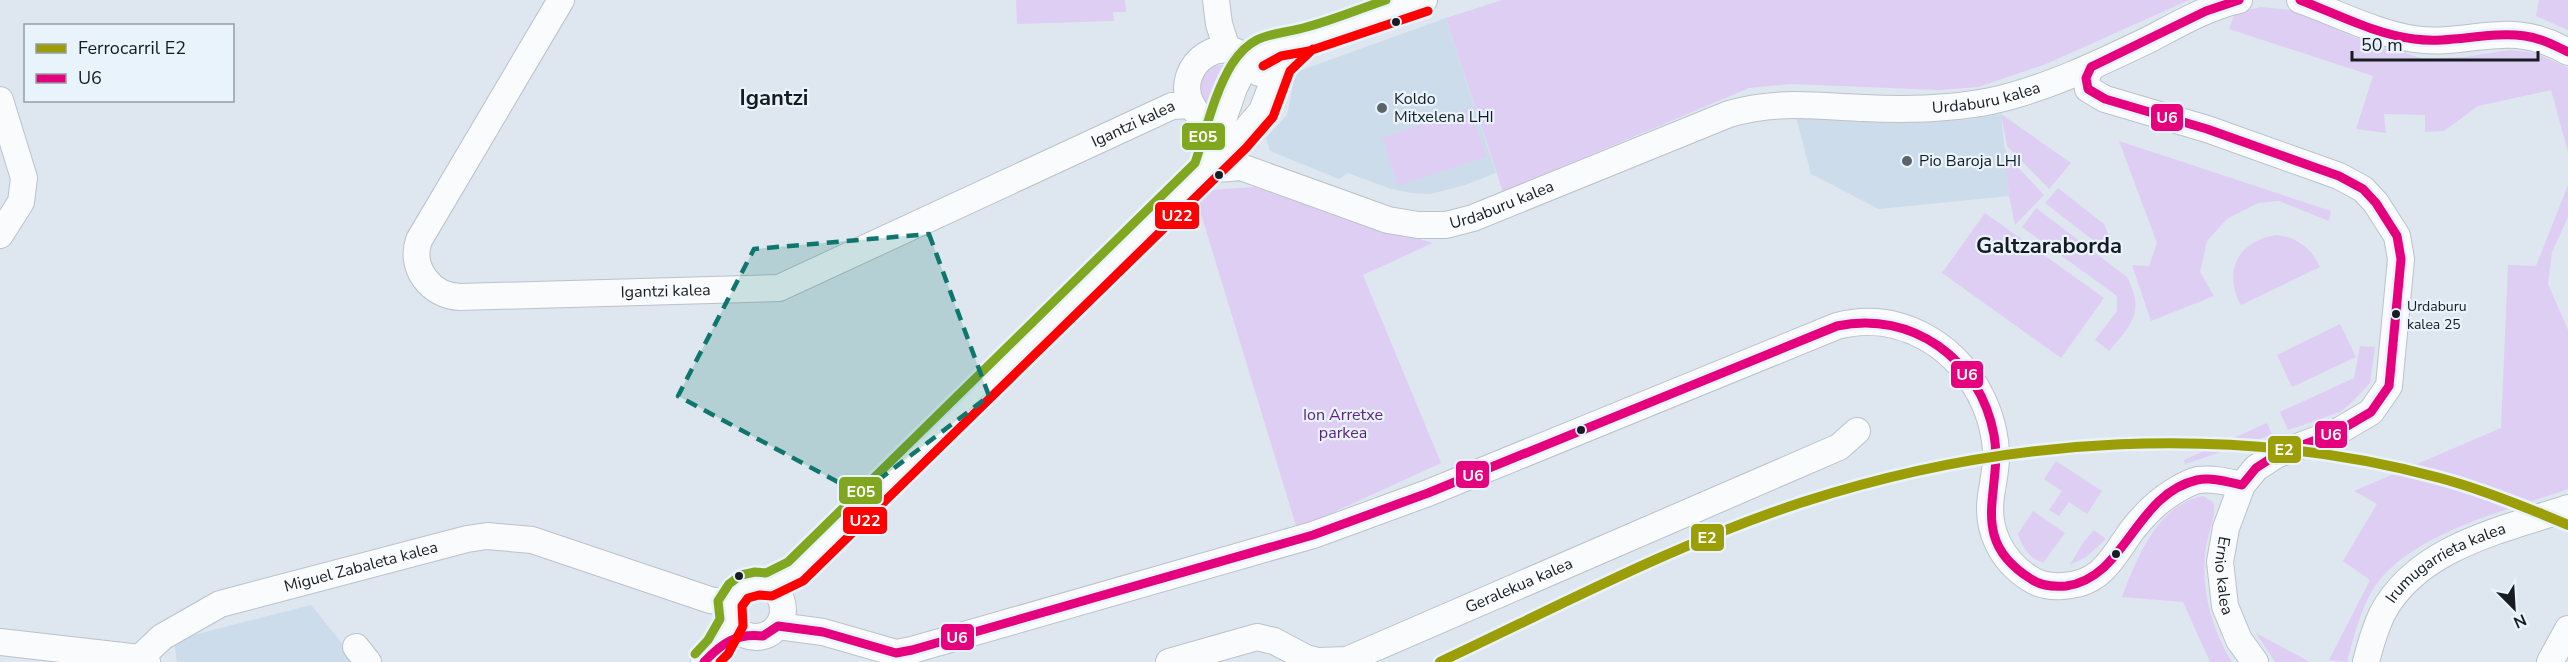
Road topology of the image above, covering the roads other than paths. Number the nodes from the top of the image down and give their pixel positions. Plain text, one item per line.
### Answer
1 (561, 0) edge
2 (1216, 0) edge
3 (1424, 0) edge
4 (2240, 0) edge
5 (2300, 0) edge
6 (1305, 40) junction
7 (1227, 49) junction
8 (2568, 52) edge
9 (1251, 61) junction
10 (2091, 67) junction
11 (1269, 95) junction
12 (0, 100) edge
13 (1191, 105) junction
14 (1230, 148) junction
15 (1204, 170) junction
16 (0, 235) edge
17 (1857, 431) dead end
18 (2242, 485) junction
19 (2568, 508) edge
20 (778, 604) junction
21 (736, 619) junction
22 (2568, 629) edge
23 (0, 642) edge
24 (711, 654) edge
25 (913, 656) edge
26 (144, 660) edge
27 (1169, 662) edge
28 (2255, 662) edge
29 (2366, 662) edge
30 (2550, 662) edge

1 - 13 street, Igantzi kalea
2 - 7 street
3 - 6 street
4 - 10 street, Urdaburu kalea
5 - 8 street
6 - 9 street
6 - 11 street
7 - 9 street
7 - 13 street
9 - 11 street
9 - 14 street
10 - 14 street, Urdaburu kalea
10 - 18 street
11 - 14 street
12 - 16 street
13 - 14 street
14 - 15 street, Urdaburu kalea
14 - 15 street
15 - 20 street
17 - 27 street, Geralekua kalea
18 - 25 street
18 - 28 street, Ernio kalea
19 - 29 street, Irumugarrieta kalea
20 - 21 street
20 - 21 street
20 - 25 street
21 - 24 street
21 - 26 street, Miguel Zabaleta kalea
22 - 30 street
23 - 26 street, Miguel Zabaleta kalea

